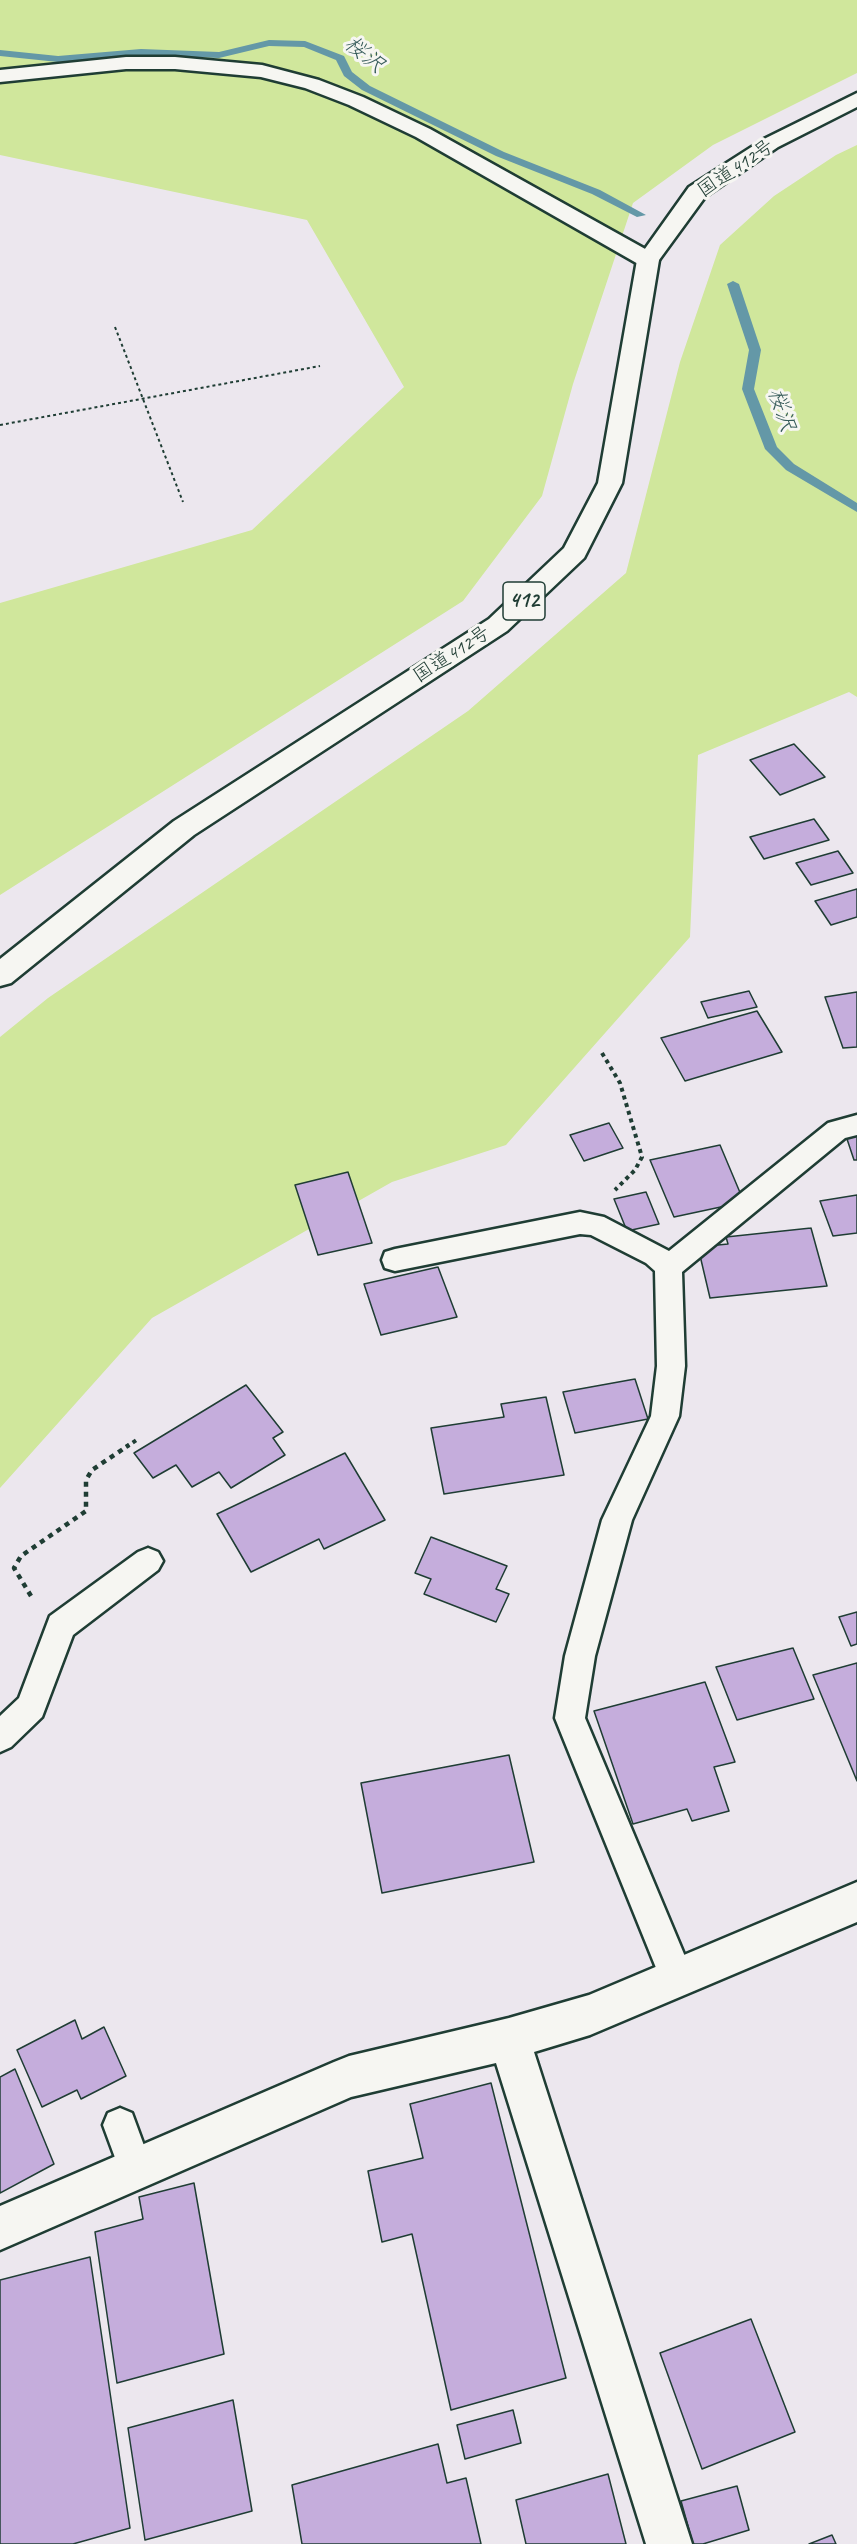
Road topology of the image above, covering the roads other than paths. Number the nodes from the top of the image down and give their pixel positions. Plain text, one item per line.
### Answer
1 (0, 76) edge
2 (857, 99) edge
3 (648, 260) junction
4 (0, 975) edge
5 (857, 1125) edge
6 (395, 1260) dead end
7 (668, 1267) junction
8 (148, 1561) dead end
9 (0, 1737) edge
10 (857, 1902) edge
11 (677, 1978) junction
12 (509, 2039) junction
13 (120, 2125) dead end
14 (136, 2170) junction
15 (0, 2228) edge
16 (669, 2544) edge

1 - 3 main road
2 - 3 main road, 国道412号 / 412
3 - 4 main road, 国道412号 / 412
5 - 7 lane
6 - 7 lane
7 - 11 lane
8 - 9 lane
10 - 11 main road
11 - 12 main road
12 - 14 main road
12 - 16 main road
13 - 14 lane
14 - 15 main road

